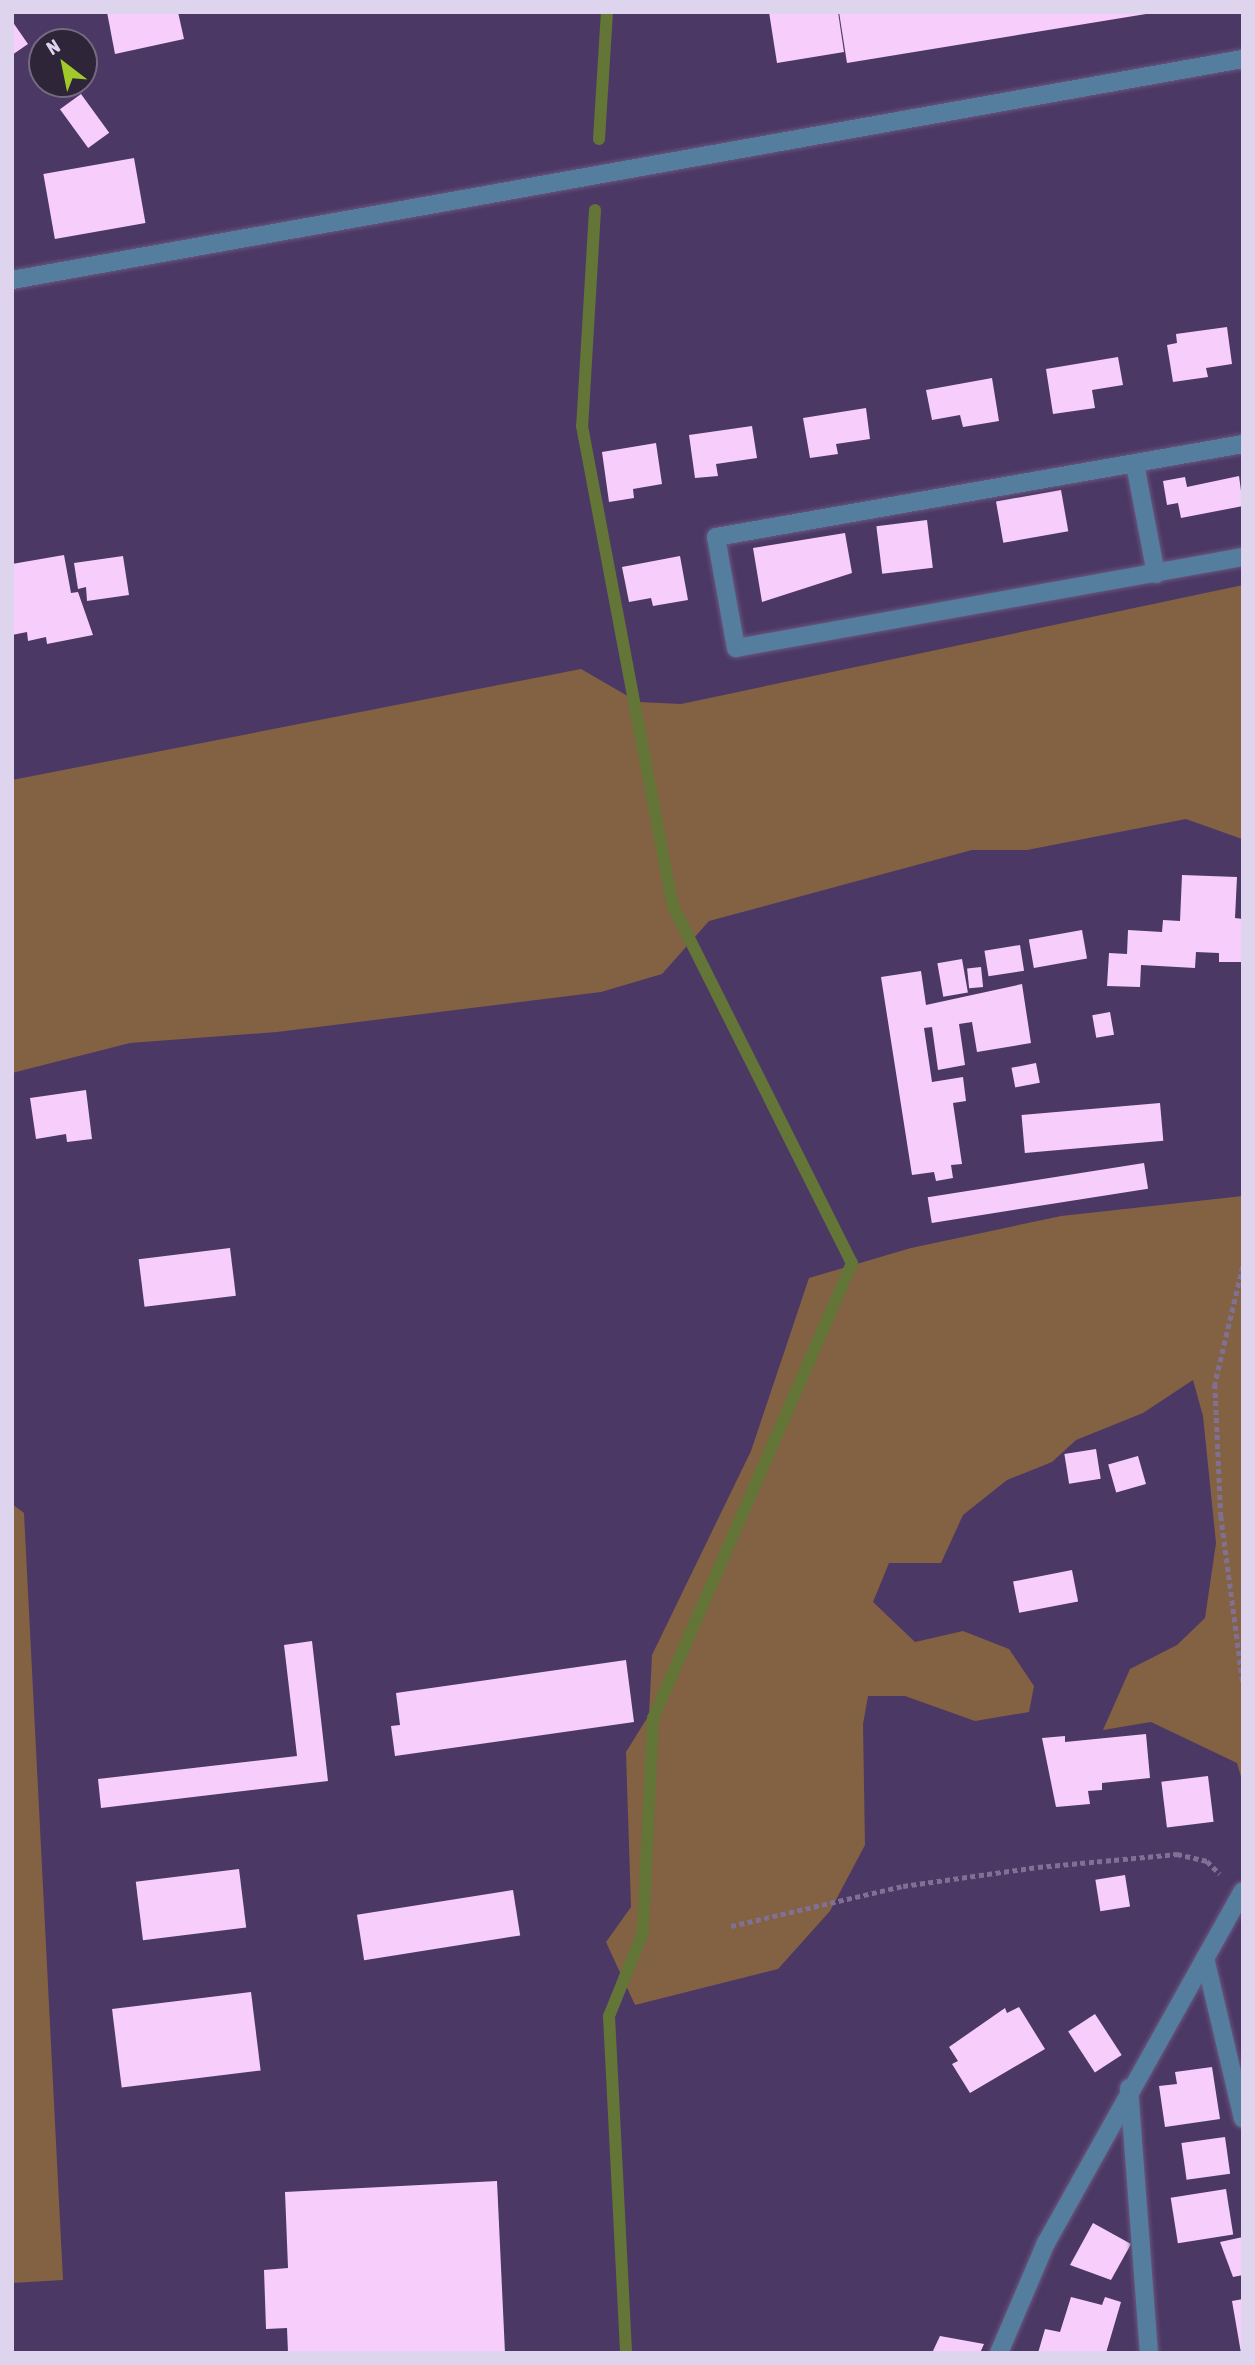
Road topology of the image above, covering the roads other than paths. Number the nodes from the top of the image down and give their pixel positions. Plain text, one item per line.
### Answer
1 (1243, 59) edge
2 (12, 279) edge
3 (1243, 444) edge
4 (1135, 464) junction
5 (1243, 557) edge
6 (1156, 574) junction
7 (1242, 1892) edge
8 (1205, 1958) junction
9 (1129, 2088) junction
10 (1243, 2119) edge
11 (999, 2353) edge
12 (1149, 2353) edge

1 - 2 street
3 - 4 street
4 - 6 street
4 - 6 street
5 - 6 street
7 - 8 street
8 - 9 street
8 - 10 street
9 - 11 street
9 - 12 street

